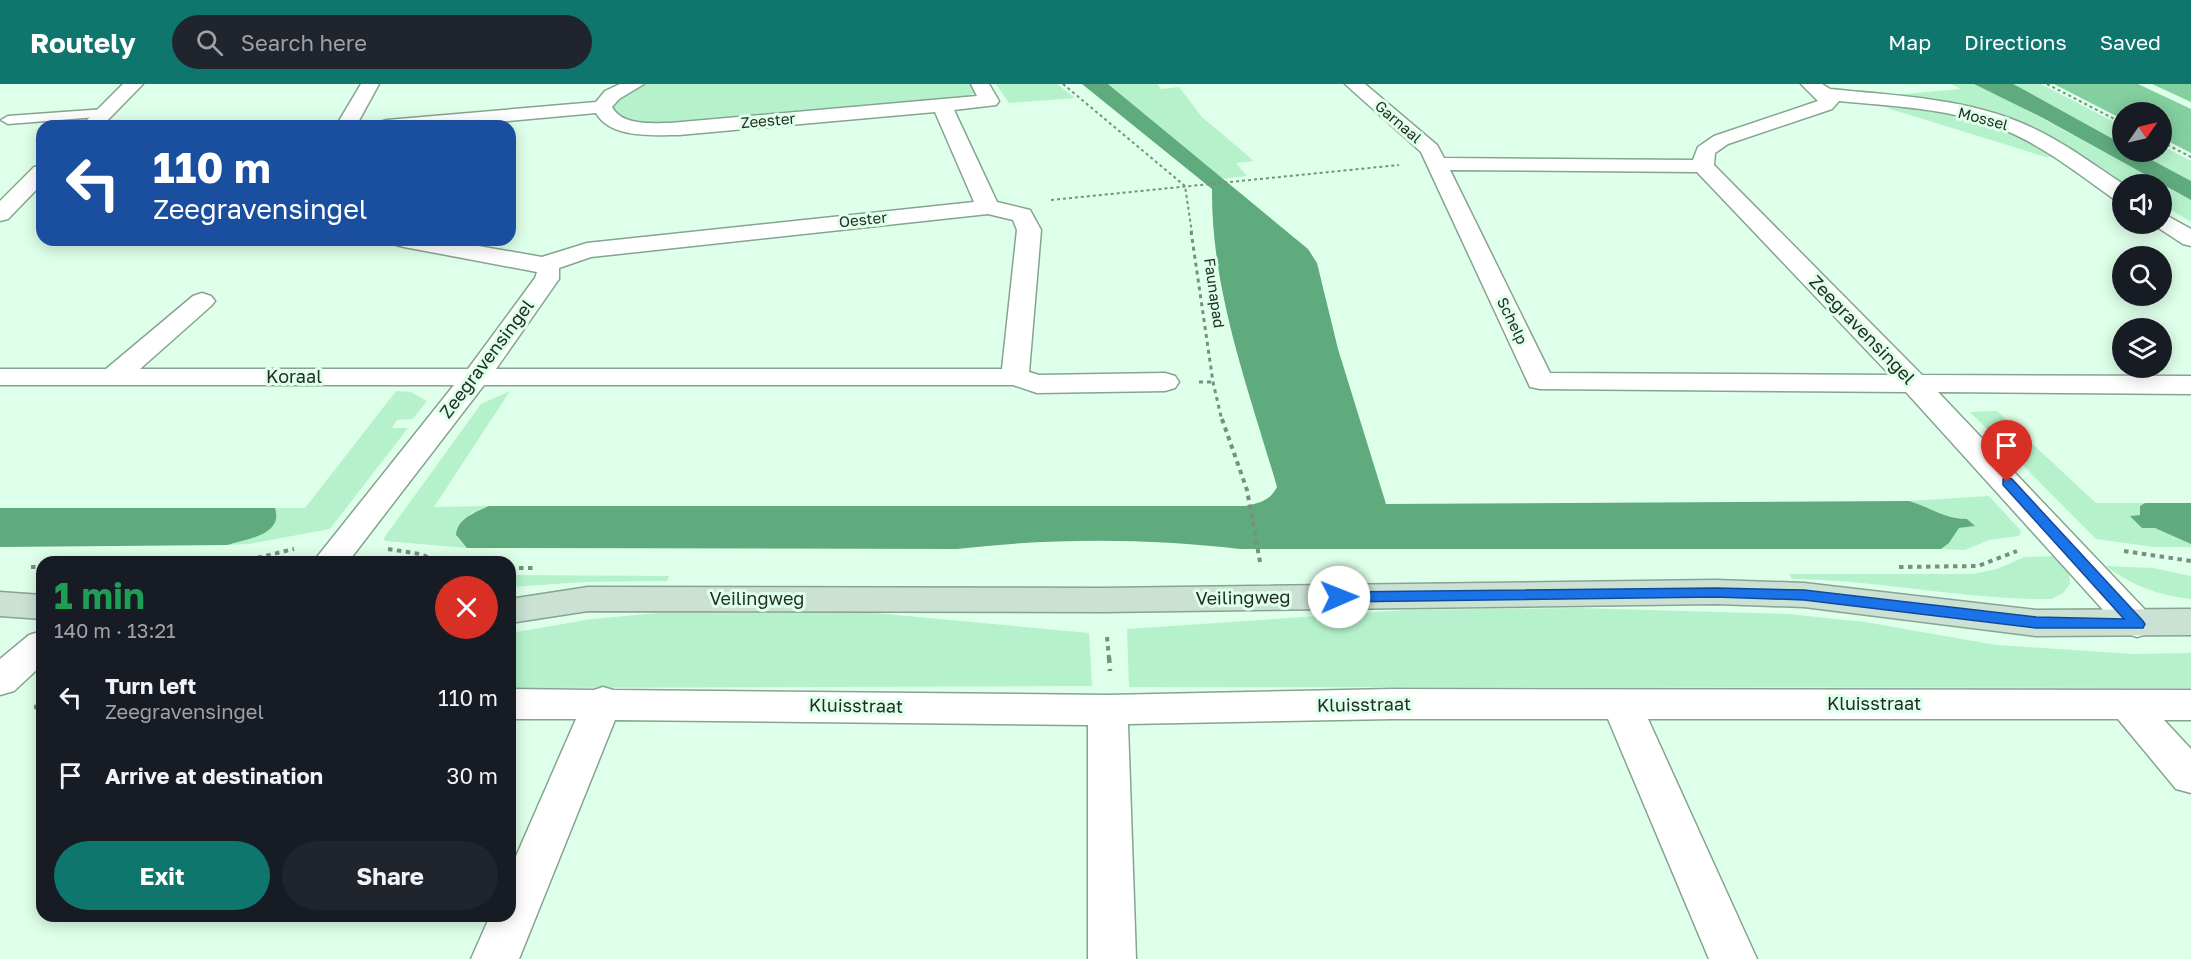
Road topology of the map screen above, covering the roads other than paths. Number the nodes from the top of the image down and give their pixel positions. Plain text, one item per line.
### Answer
1 (134, 84) edge
2 (370, 84) edge
3 (635, 84) edge
4 (980, 84) edge
5 (1354, 84) edge
6 (1817, 89) edge
7 (942, 105) junction
8 (602, 107) junction
9 (98, 119) edge
10 (9, 120) dead end
11 (349, 120) edge
12 (455, 120) edge
13 (1436, 164) junction
14 (1703, 166) junction
15 (36, 178) edge
16 (2112, 187) edge
17 (988, 207) junction
18 (0, 214) edge
19 (2172, 227) edge
20 (2191, 239) edge
21 (438, 246) edge
22 (544, 265) junction
23 (202, 301) dead end
24 (0, 377) edge
25 (113, 377) junction
26 (476, 377) junction
27 (1015, 377) junction
28 (1165, 382) dead end
29 (1914, 384) junction
30 (2191, 385) edge
31 (335, 556) edge
32 (0, 604) edge
33 (36, 607) edge
34 (516, 610) edge
35 (2191, 622) edge
36 (2137, 624) junction
37 (36, 649) edge
38 (0, 681) edge
39 (603, 702) junction
40 (516, 704) edge
41 (1621, 704) junction
42 (2128, 705) junction
43 (2191, 705) edge
44 (1108, 710) junction
45 (2191, 777) edge
46 (516, 909) edge
47 (511, 922) edge
48 (495, 959) edge
49 (1112, 959) edge
50 (1733, 959) edge

1 - 9 street
2 - 11 street
3 - 8 street
4 - 7 street, Zeester
5 - 13 street, Garnaal
6 - 14 street
6 - 16 street, Mossel
7 - 8 street, Zeester
7 - 17 street
8 - 12 street
9 - 10 lane
13 - 14 street
13 - 29 street, Schelp
14 - 29 street, Zeegravensingel
15 - 18 street
17 - 22 street, Oester
17 - 27 street, Oester
19 - 20 street
21 - 22 street
22 - 26 street, Zeegravensingel
23 - 25 street
24 - 25 street, Koraal
25 - 26 street, Koraal
26 - 27 street
26 - 31 street, Zeegravensingel
27 - 28 street
29 - 30 street
29 - 36 street, Zeegravensingel
32 - 33 street
34 - 36 street, Veilingweg
35 - 36 street, Veilingweg
37 - 38 street
39 - 40 street, Kluisstraat
39 - 44 street, Kluisstraat
39 - 46 street
41 - 42 street, Kluisstraat
41 - 44 street, Kluisstraat
41 - 50 street
42 - 43 street, Kluisstraat
42 - 45 street
44 - 49 street
47 - 48 street

